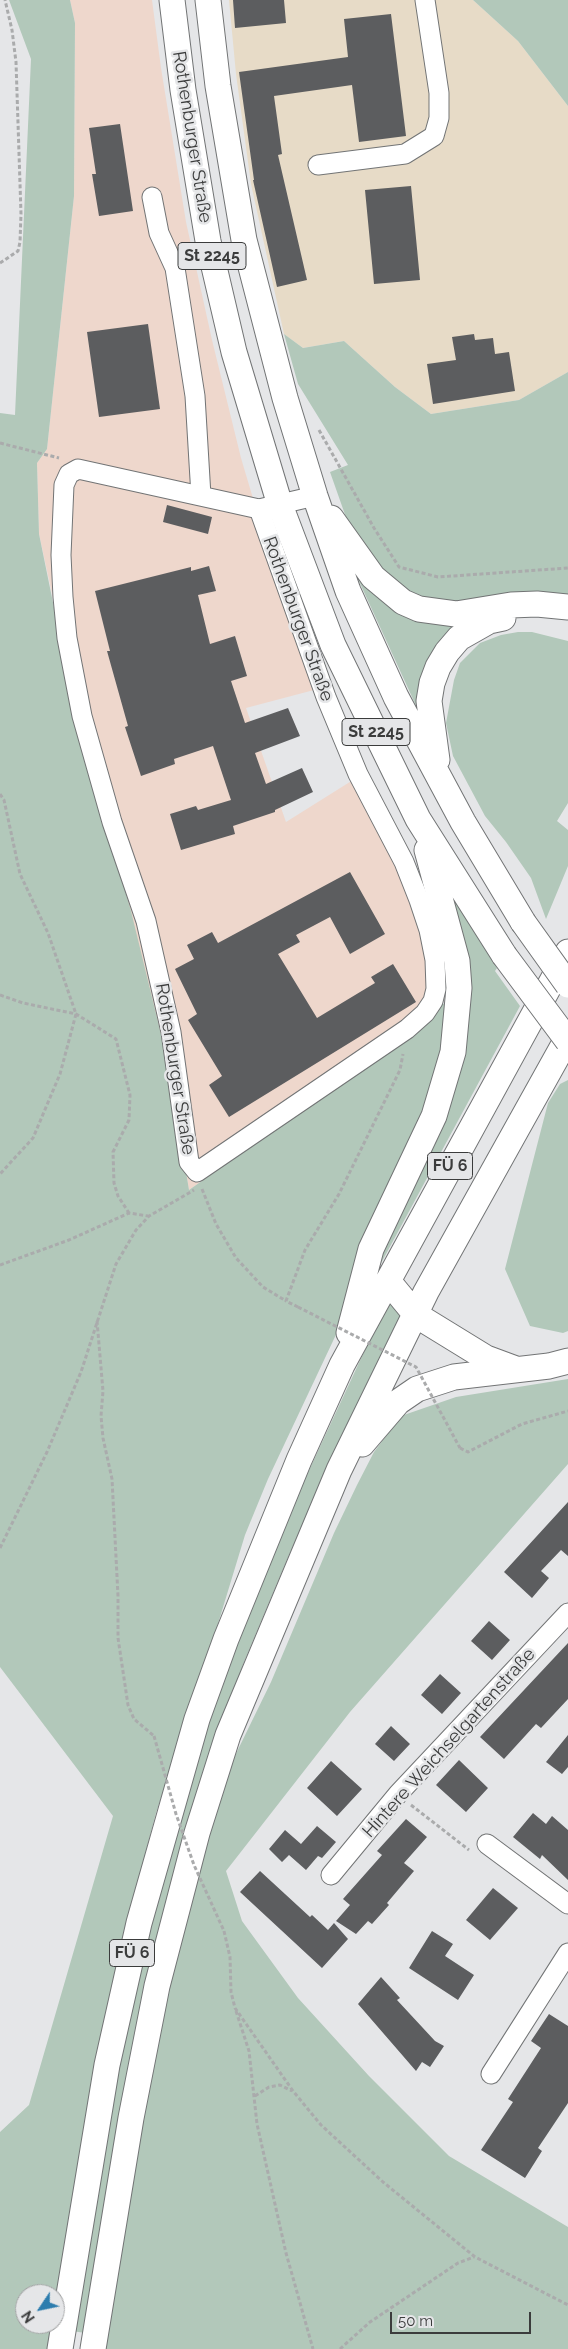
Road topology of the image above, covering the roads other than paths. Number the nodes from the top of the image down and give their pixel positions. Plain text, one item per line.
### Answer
1 (172, 0) edge
2 (208, 0) edge
3 (425, 0) edge
4 (318, 165) dead end
5 (152, 197) dead end
6 (201, 496) junction
7 (315, 496) junction
8 (270, 507) junction
9 (568, 607) edge
10 (568, 618) edge
11 (441, 782) junction
12 (418, 818) junction
13 (568, 952) edge
14 (568, 985) edge
15 (568, 1037) edge
16 (568, 1041) edge
17 (388, 1281) junction
18 (416, 1315) junction
19 (568, 1361) edge
20 (342, 1365) junction
21 (515, 1369) junction
22 (339, 1470) junction
23 (568, 1613) edge
24 (487, 1844) road end
25 (332, 1875) dead end
26 (568, 1904) edge
27 (568, 1953) edge
28 (491, 2074) dead end
29 (60, 2349) edge
30 (94, 2349) edge

1 - 8 main road, Rothenburger Straße / St 2245
2 - 7 main road, Rothenburger Straße / St 2245
3 - 4 street
5 - 6 street
6 - 8 street, Rothenburger Straße
6 - 8 street, Rothenburger Straße
7 - 8 street, Rothenburger Straße
7 - 9 main road
7 - 11 main road, Rothenburger Straße / St 2245
8 - 12 main road, Rothenburger Straße / St 2245
10 - 11 main road
11 - 14 main road, Rothenburger Straße / St 2245, bridge
12 - 16 main road, Rothenburger Straße / St 2245, bridge
12 - 20 main road
13 - 17 main road, FÜ 6
15 - 18 main road, FÜ 6
17 - 18 main road
17 - 20 main road, FÜ 6
18 - 21 main road
18 - 22 main road, FÜ 6
19 - 21 main road
20 - 29 main road, FÜ 6
21 - 22 main road
22 - 30 main road, FÜ 6
23 - 25 street, Hintere Weichselgartenstraße
24 - 26 street
27 - 28 street

